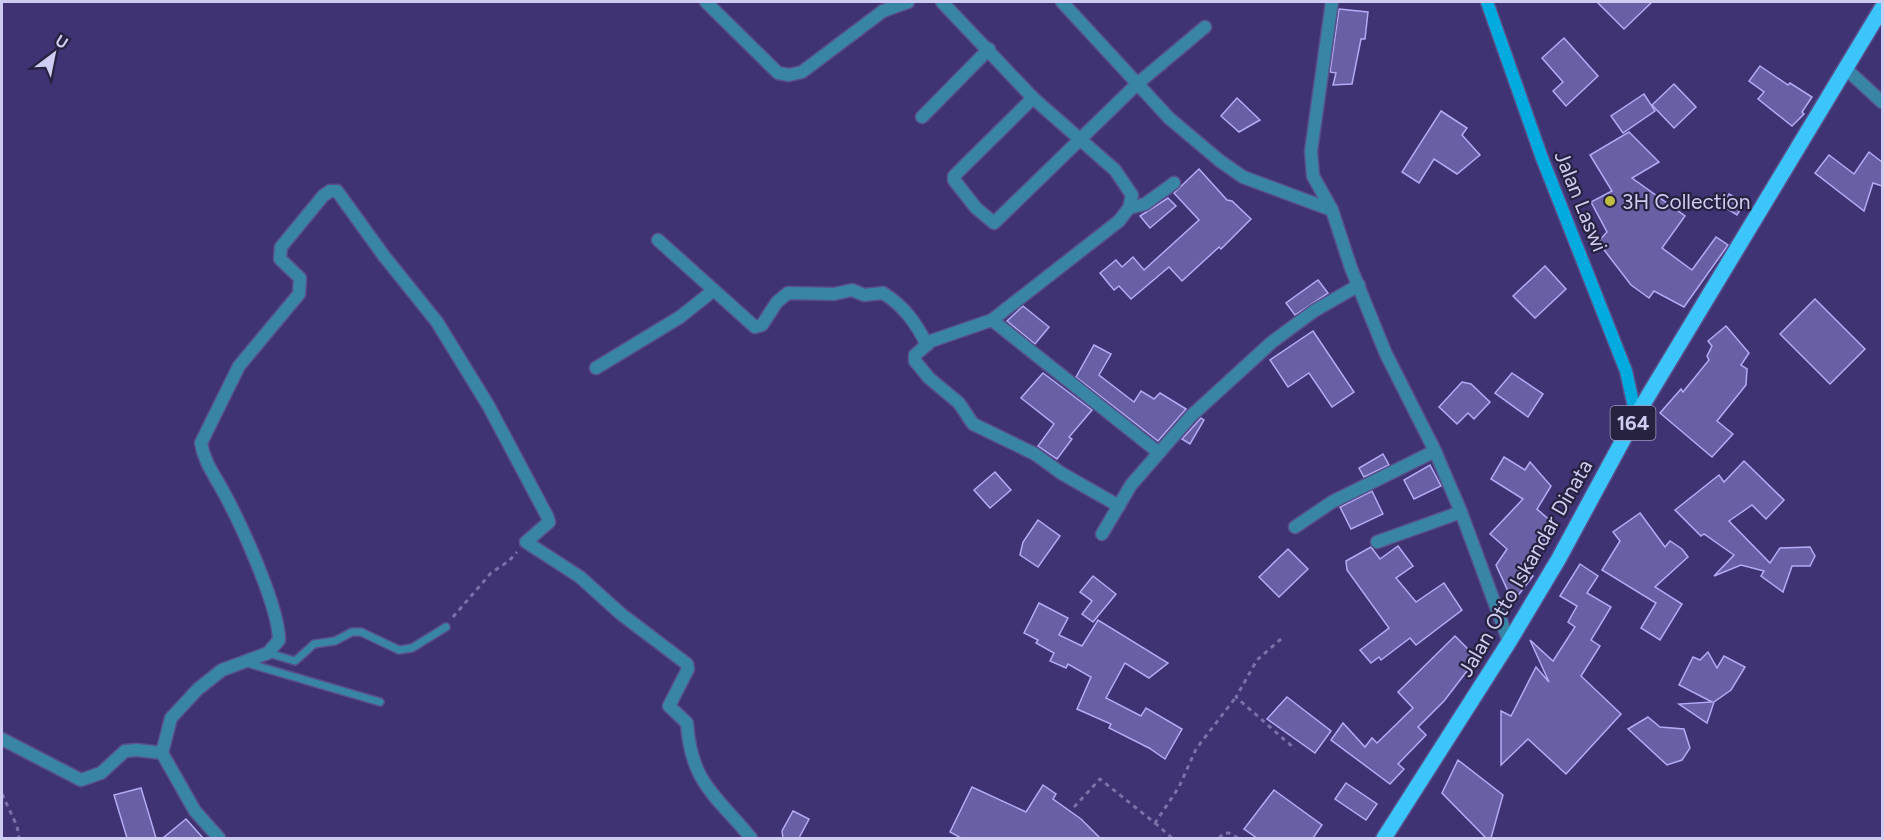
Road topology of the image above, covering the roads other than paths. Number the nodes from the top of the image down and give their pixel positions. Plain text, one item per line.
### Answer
1 (706, 2) edge
2 (908, 2) edge
3 (942, 2) edge
4 (1062, 2) edge
5 (1332, 2) edge
6 (1487, 2) edge
7 (1882, 8) edge
8 (1205, 27) dead end
9 (989, 49) junction
10 (1846, 69) junction
11 (1137, 84) junction
12 (1033, 98) junction
13 (1882, 102) edge
14 (922, 117) dead end
15 (1080, 140) junction
16 (1174, 183) dead end
17 (1129, 208) junction
18 (1332, 210) junction
19 (658, 240) dead end
20 (1359, 285) junction
21 (714, 290) junction
22 (992, 320) junction
23 (934, 342) junction
24 (596, 368) dead end
25 (1636, 416) junction
26 (1435, 451) junction
27 (1158, 452) junction
28 (1119, 506) junction
29 (1461, 512) junction
30 (1295, 527) dead end
31 (1102, 534) dead end
32 (1377, 542) dead end
33 (446, 627) road end
34 (1509, 642) junction
35 (268, 653) junction
36 (247, 663) junction
37 (380, 702) dead end
38 (2, 739) edge
39 (162, 753) junction
40 (219, 838) edge
41 (752, 838) edge
42 (1384, 838) edge

1 - 2 street
3 - 9 street
4 - 11 street
5 - 18 street
6 - 25 street, Jalan Laswi
7 - 10 main road, Jalan Otto Iskandar Dinata / 164
8 - 11 street
9 - 12 street
9 - 14 street
10 - 13 street
10 - 25 main road, Jalan Otto Iskandar Dinata / 164
11 - 15 street
11 - 18 street
12 - 15 street
12 - 15 street
15 - 17 street
16 - 17 street
17 - 22 street
18 - 20 street
19 - 21 street
20 - 26 street
20 - 27 street
21 - 23 street
21 - 24 street
22 - 23 street
22 - 27 street
23 - 28 street
25 - 34 main road, Jalan Otto Iskandar Dinata / 164
26 - 29 street
26 - 30 street
27 - 28 street
28 - 31 street
29 - 32 street
29 - 34 street
33 - 35 lane
34 - 42 main road, Jalan Otto Iskandar Dinata / 164
35 - 36 street
35 - 41 street
36 - 37 lane
36 - 39 street
38 - 39 street
39 - 40 street

